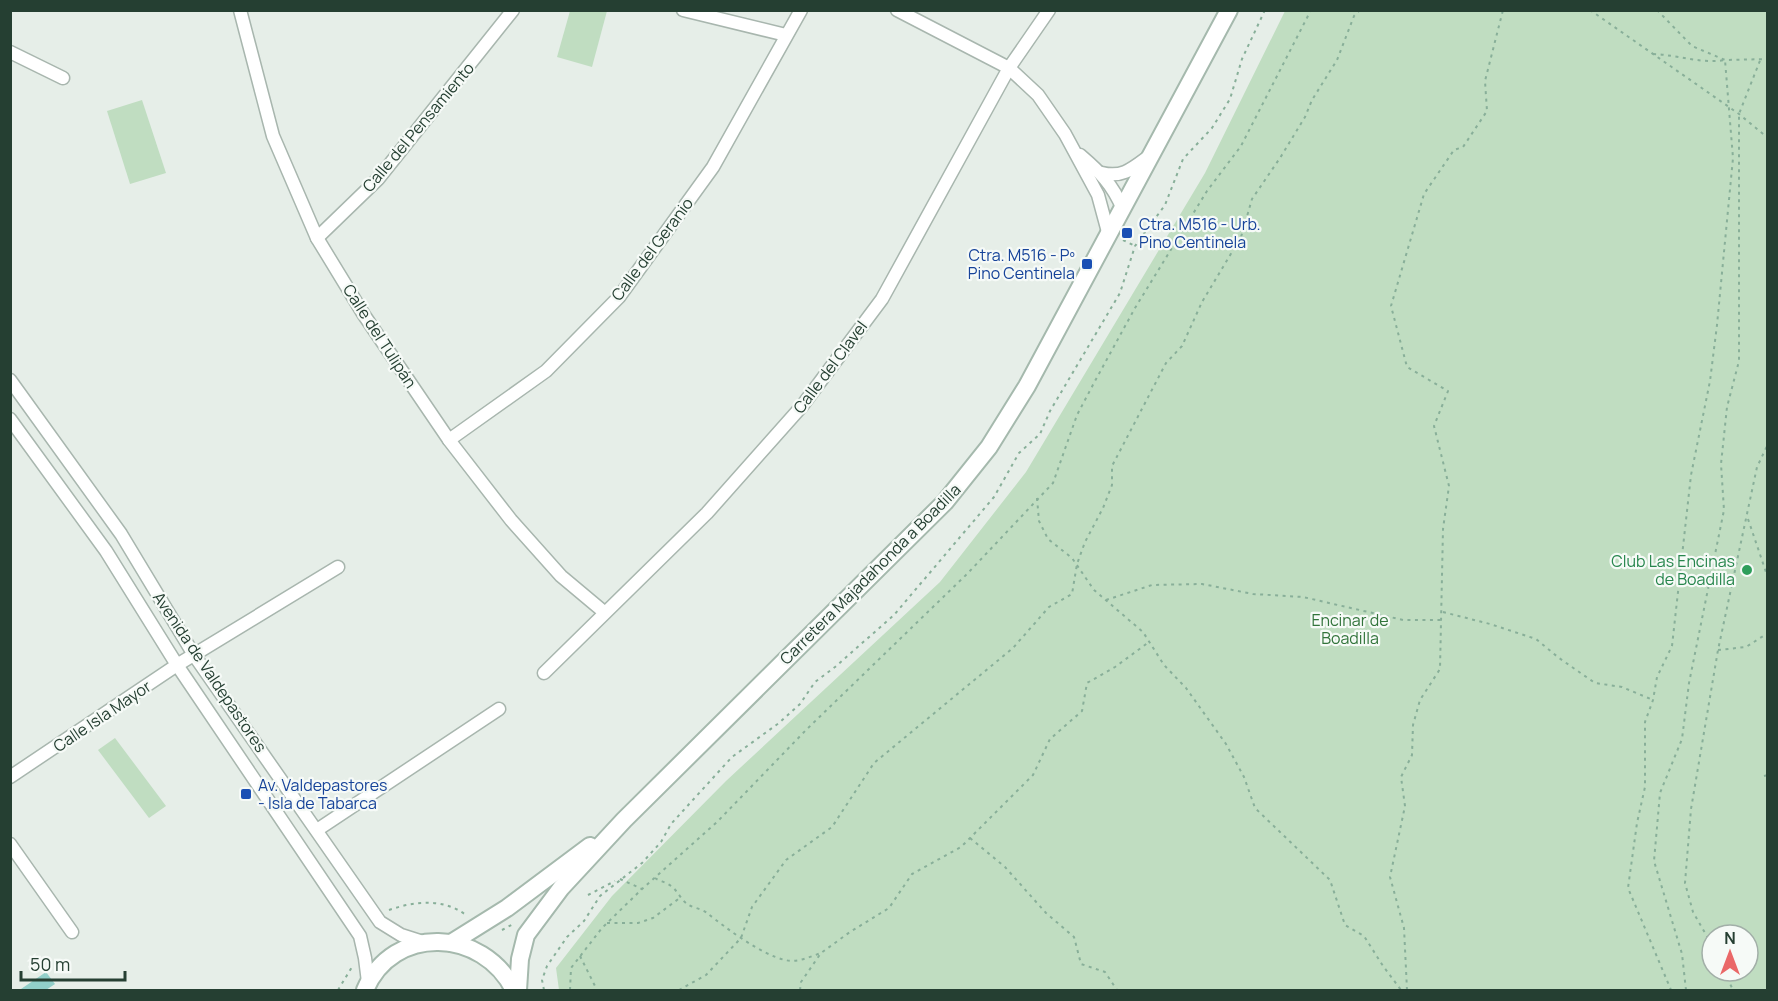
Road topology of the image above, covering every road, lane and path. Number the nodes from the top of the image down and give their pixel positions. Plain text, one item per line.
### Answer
1 (240, 10) edge
2 (513, 10) edge
3 (683, 10) edge
4 (801, 10) edge
5 (897, 10) edge
6 (1049, 10) edge
7 (1229, 10) edge
8 (1311, 10) edge
9 (1360, 10) edge
10 (1503, 10) edge
11 (1590, 10) edge
12 (1659, 11) edge
13 (786, 35) junction
14 (10, 52) edge
15 (1653, 54) junction
16 (1761, 58) junction
17 (1767, 59) edge
18 (1725, 60) junction
19 (1009, 68) junction
20 (63, 78) dead end
21 (1729, 106) junction
22 (1739, 114) junction
23 (1767, 138) edge
24 (1075, 150) junction
25 (1154, 153) junction
26 (1102, 173) junction
27 (1123, 209) junction
28 (1115, 236) junction
29 (317, 238) junction
30 (1135, 246) dead end
31 (10, 380) edge
32 (10, 419) edge
33 (449, 440) junction
34 (1767, 444) edge
35 (1037, 498) junction
36 (1747, 517) junction
37 (1077, 564) junction
38 (338, 567) dead end
39 (1767, 578) edge
40 (1106, 600) junction
41 (604, 612) junction
42 (1443, 612) junction
43 (1442, 620) junction
44 (1767, 633) edge
45 (1149, 642) junction
46 (1718, 650) junction
47 (194, 655) junction
48 (177, 665) junction
49 (544, 673) dead end
50 (1653, 700) junction
51 (499, 709) dead end
52 (10, 777) edge
53 (624, 820) junction
54 (317, 830) junction
55 (970, 838) junction
56 (10, 844) edge
57 (654, 878) junction
58 (619, 879) junction
59 (642, 889) junction
60 (588, 895) dead end
61 (681, 897) junction
62 (607, 923) junction
63 (1700, 924) edge
64 (72, 932) dead end
65 (741, 938) junction
66 (427, 943) junction
67 (451, 943) junction
68 (821, 954) junction
69 (580, 956) junction
70 (354, 960) dead end
71 (366, 986) edge
72 (338, 990) edge
73 (516, 990) edge
74 (544, 990) edge
75 (570, 990) edge
76 (597, 990) edge
77 (679, 990) edge
78 (800, 990) edge
79 (1117, 990) edge
80 (1401, 990) edge
81 (1407, 990) edge
82 (1671, 990) edge
83 (1686, 990) edge

1 - 29 street, Calle del Tulipán
2 - 29 street, Calle del Pensamiento
3 - 13 street
4 - 13 street, Calle del Geranio
5 - 19 street
6 - 19 street, Calle del Clavel
7 - 25 street, Carretera Majadahonda a Boadilla
8 - 35 path
9 - 37 path
10 - 42 path
11 - 15 path
12 - 18 path
13 - 33 street, Calle del Geranio
14 - 20 street
15 - 18 path
15 - 21 path
16 - 17 path
16 - 18 path
16 - 22 path
18 - 21 path
19 - 24 street
19 - 41 street, Calle del Clavel
21 - 22 path
21 - 50 path
22 - 23 path
22 - 83 path
24 - 26 street
24 - 28 street
25 - 26 street
25 - 27 street, Carretera Majadahonda a Boadilla
26 - 27 street
27 - 28 street, Carretera Majadahonda a Boadilla
28 - 30 path
28 - 53 street, Carretera Majadahonda a Boadilla
29 - 33 street, Calle del Tulipán
31 - 47 street, Avenida de Valdepastores
32 - 48 street, Avenida de Valdepastores
33 - 41 street, Calle del Tulipán
34 - 36 path
35 - 37 path
35 - 57 path
36 - 39 path
36 - 46 path
37 - 40 path
37 - 65 path
38 - 47 street, Calle Isla Mayor
40 - 43 path
40 - 45 path
41 - 49 street, Calle del Clavel
42 - 43 path
42 - 50 path
43 - 81 path
44 - 46 path
45 - 55 path
45 - 80 path
46 - 63 path
47 - 48 street, Calle Isla Mayor
47 - 54 street, Avenida de Valdepastores
48 - 52 street, Calle Isla Mayor
48 - 71 street, Avenida de Valdepastores
50 - 82 path
51 - 54 street
53 - 67 street, Carretera Majadahonda a Boadilla
53 - 73 street, Carretera Majadahonda a Boadilla
54 - 66 street, Avenida de Valdepastores
55 - 68 path
55 - 79 path
56 - 64 street
57 - 59 path
57 - 61 path
58 - 59 path
58 - 60 path
58 - 74 path
59 - 62 path
61 - 62 path
61 - 65 path
62 - 69 path
65 - 68 path
65 - 77 path
66 - 67 street
66 - 71 street
67 - 73 street
68 - 78 path
69 - 75 path
69 - 76 path
70 - 72 path

